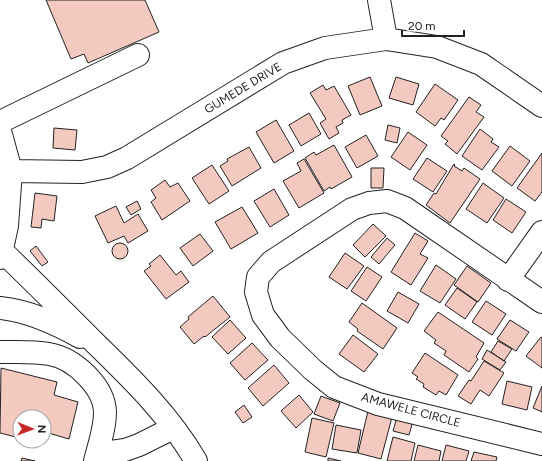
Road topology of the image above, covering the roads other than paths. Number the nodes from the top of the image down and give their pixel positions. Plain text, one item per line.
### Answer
1 (379, 0) edge
2 (386, 39) junction
3 (138, 56) dead end
4 (542, 106) edge
5 (1, 134) edge
6 (11, 171) junction
7 (542, 232) edge
8 (1, 254) edge
9 (508, 280) junction
10 (542, 302) edge
11 (0, 308) edge
12 (102, 349) junction
13 (0, 352) edge
14 (173, 428) junction
15 (542, 444) edge
16 (96, 457) edge
17 (196, 461) edge

1 - 2 street
2 - 4 street, GUMEDE DRIVE
2 - 6 street, GUMEDE DRIVE
3 - 5 street
5 - 6 street
6 - 8 street
7 - 9 street
8 - 12 street
9 - 10 street, AMAWELE CIRCLE
9 - 15 street, AMAWELE CIRCLE
11 - 12 street
12 - 14 street
13 - 16 street
14 - 16 street
14 - 17 street

